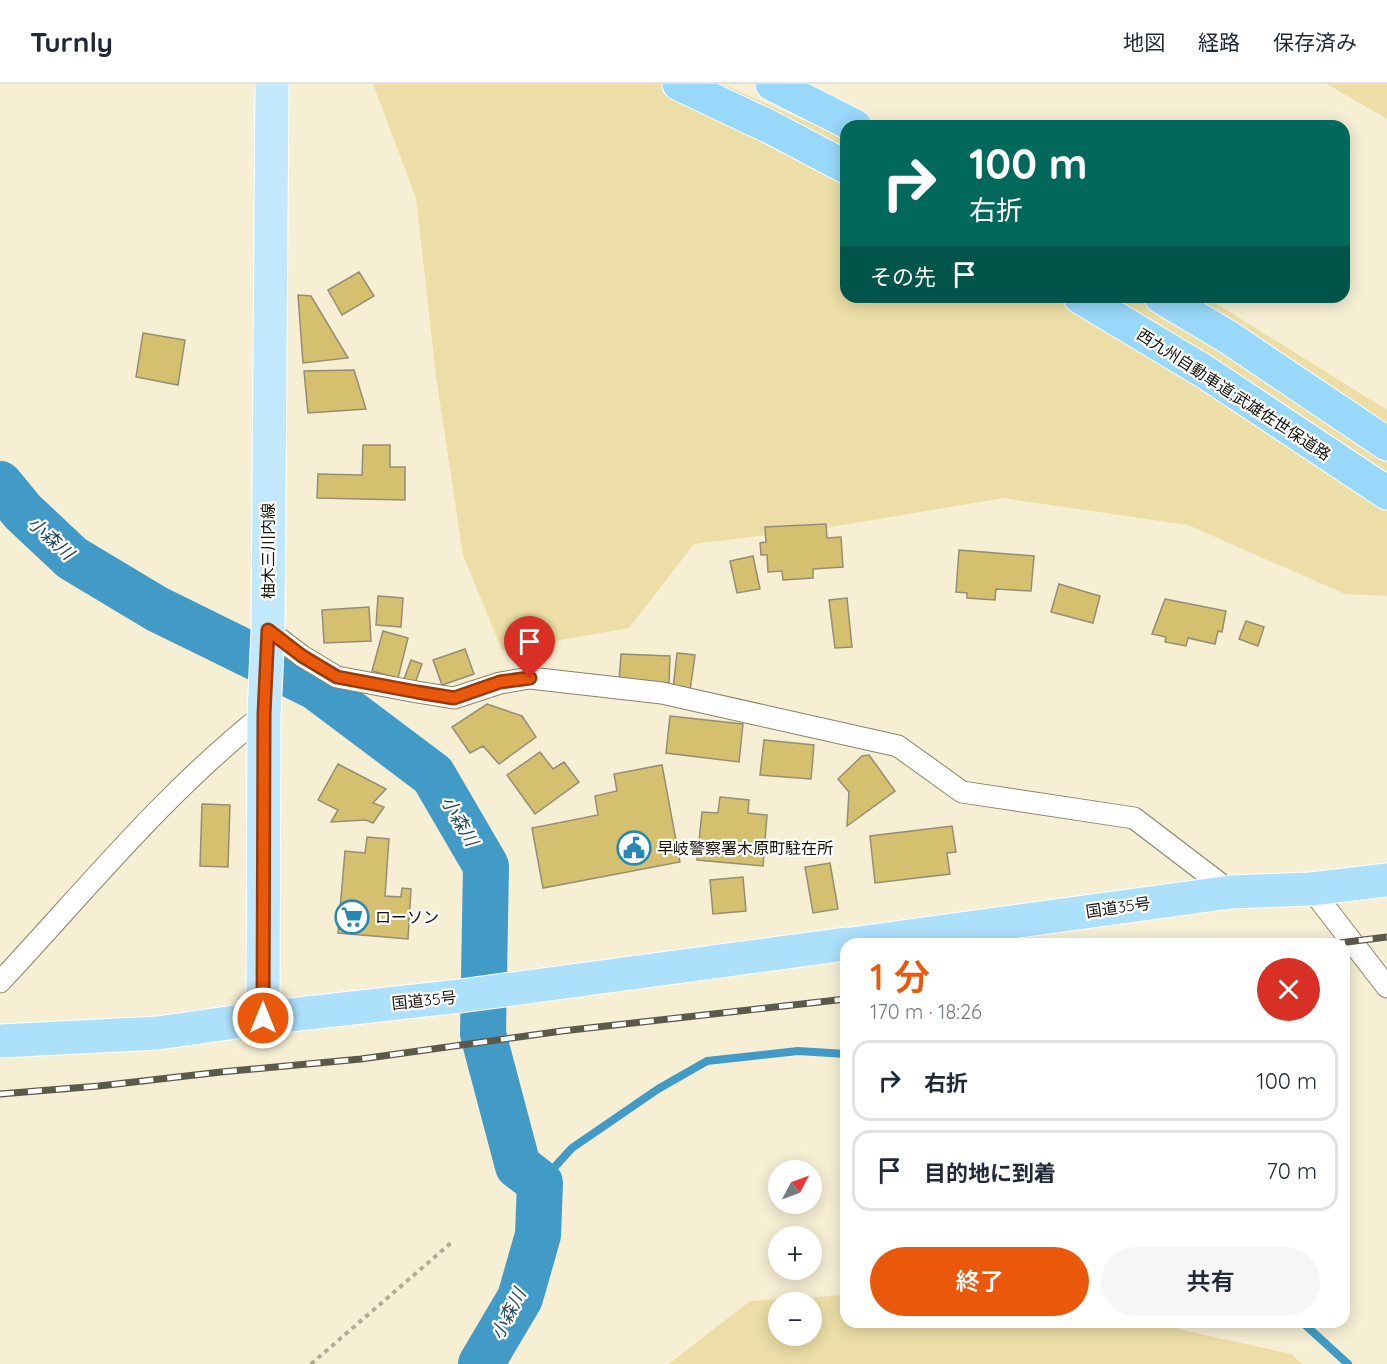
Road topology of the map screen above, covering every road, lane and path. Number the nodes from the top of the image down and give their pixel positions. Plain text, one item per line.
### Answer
1 (272, 84) edge
2 (679, 84) edge
3 (772, 84) edge
4 (843, 120) edge
5 (840, 164) edge
6 (1090, 303) edge
7 (1171, 303) edge
8 (1387, 444) edge
9 (1387, 493) edge
10 (267, 637) junction
11 (264, 714) junction
12 (1387, 879) edge
13 (1311, 889) junction
14 (1231, 892) junction
15 (895, 938) edge
16 (1349, 938) edge
17 (1350, 939) edge
18 (840, 945) edge
19 (0, 982) edge
20 (1387, 987) edge
21 (263, 1018) junction
22 (0, 1041) edge
23 (452, 1242) dead end
24 (311, 1364) edge

1 - 10 main road, 柚木三川内線
2 - 5 highway
3 - 4 highway
6 - 9 highway, 西九州自動車道;武雄佐世保道路
7 - 8 highway
10 - 11 main road, 柚木三川内線
10 - 14 street
11 - 19 street
11 - 21 main road, 柚木三川内線
12 - 13 highway, 国道35号
13 - 14 highway, 国道35号
13 - 16 street
14 - 15 highway, 国道35号
17 - 20 street
18 - 21 highway, 国道35号
21 - 22 highway, 国道35号
23 - 24 path

